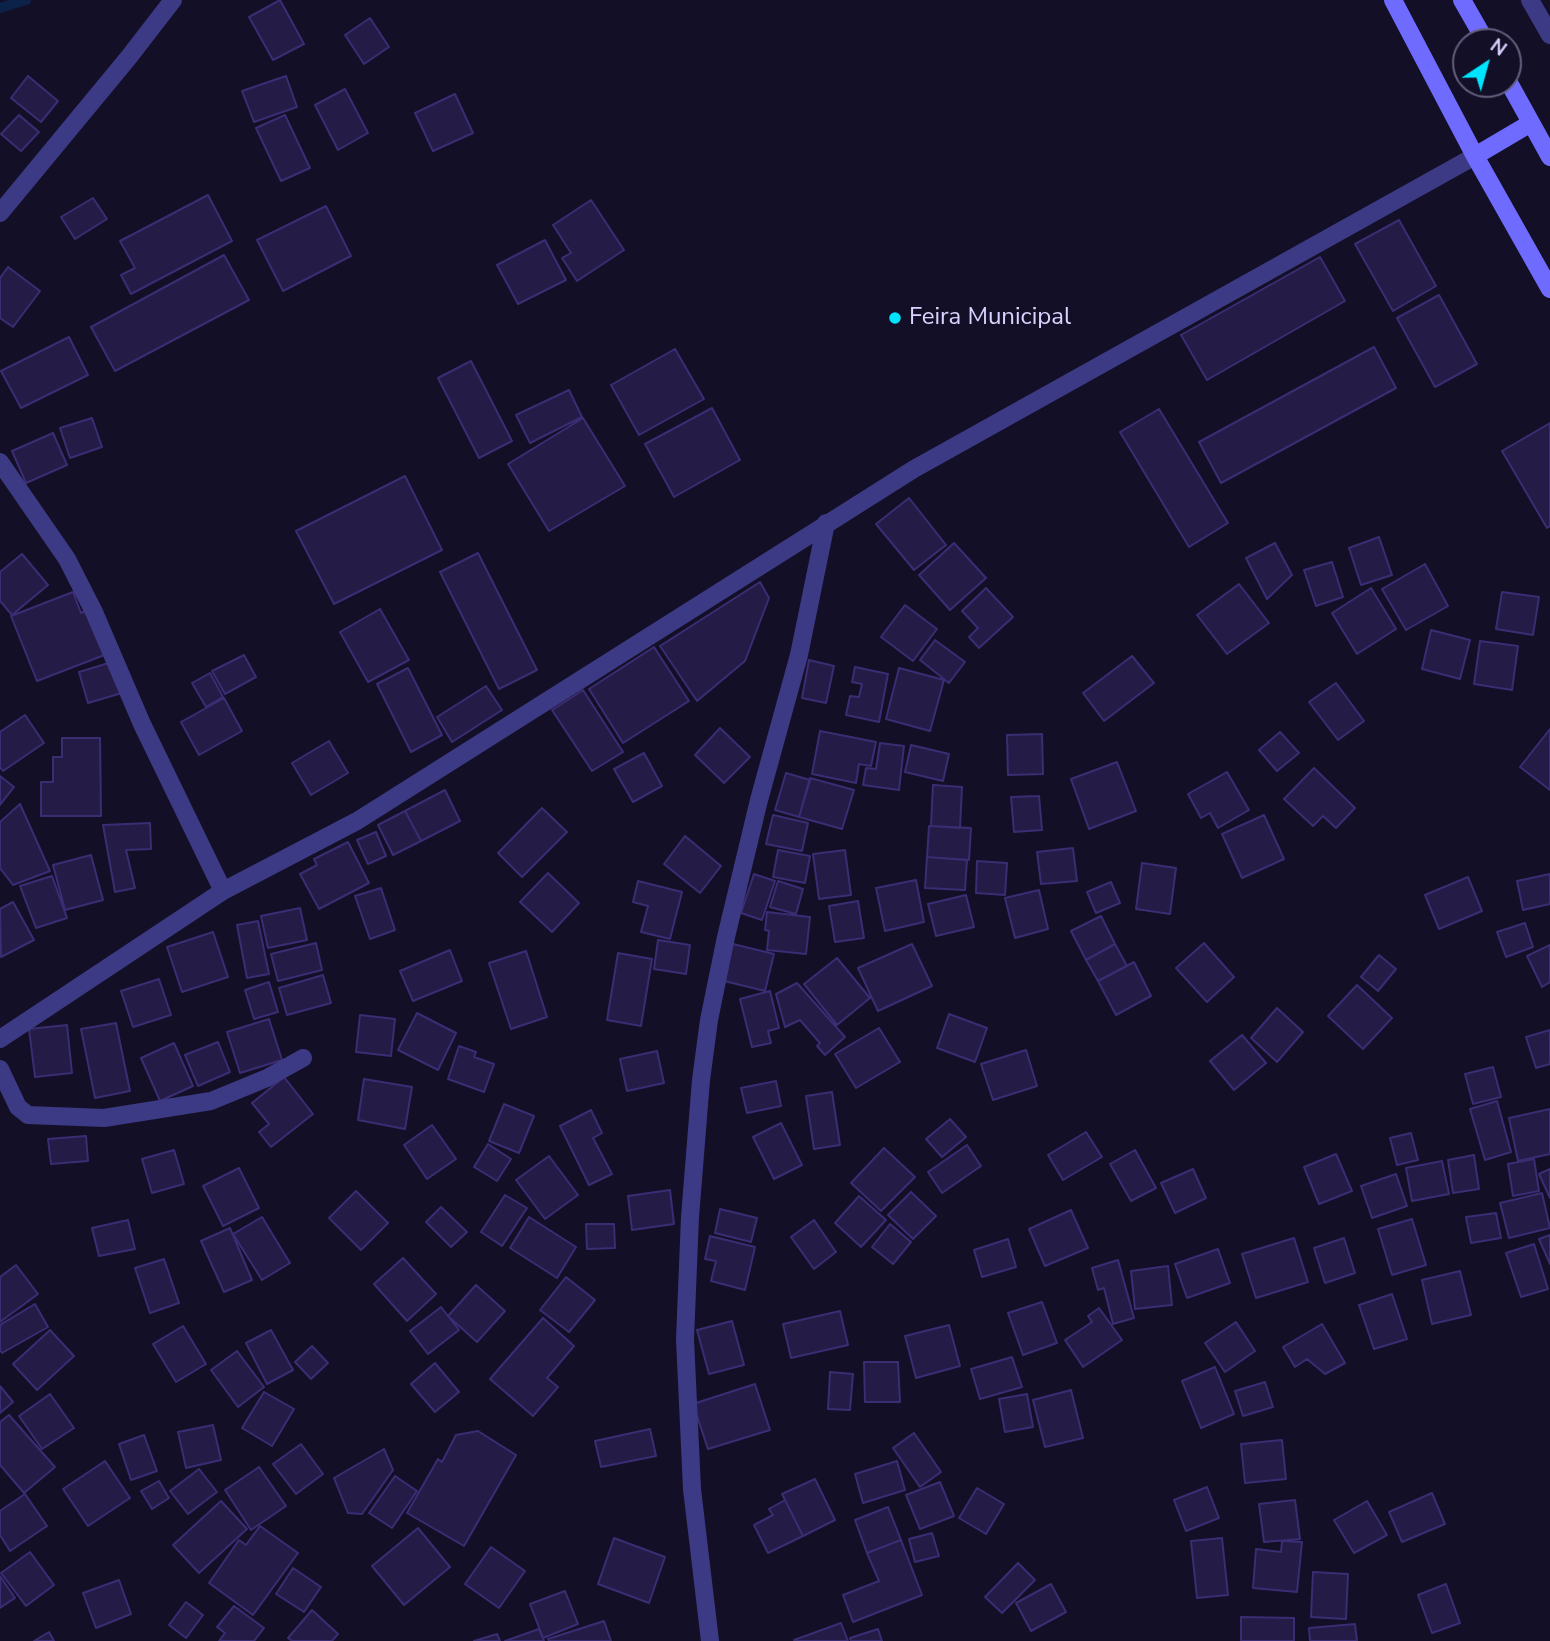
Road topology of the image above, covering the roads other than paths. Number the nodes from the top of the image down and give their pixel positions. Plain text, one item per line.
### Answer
1 (173, 0) edge
2 (1393, 0) edge
3 (1462, 0) edge
4 (1530, 0) edge
5 (1478, 28) edge
6 (1550, 35) edge
7 (1517, 98) edge
8 (1531, 123) junction
9 (1475, 156) junction
10 (1550, 157) edge
11 (0, 214) edge
12 (1550, 289) edge
13 (0, 462) edge
14 (825, 523) junction
15 (223, 891) junction
16 (0, 1039) edge
17 (303, 1058) dead end
18 (0, 1069) edge
19 (710, 1641) edge

1 - 11 street
2 - 9 main road
3 - 5 main road
4 - 6 street
7 - 8 main road
8 - 9 main road
8 - 10 main road
9 - 12 main road
9 - 14 street
13 - 15 street
14 - 15 street
14 - 19 street
15 - 16 street
17 - 18 street

